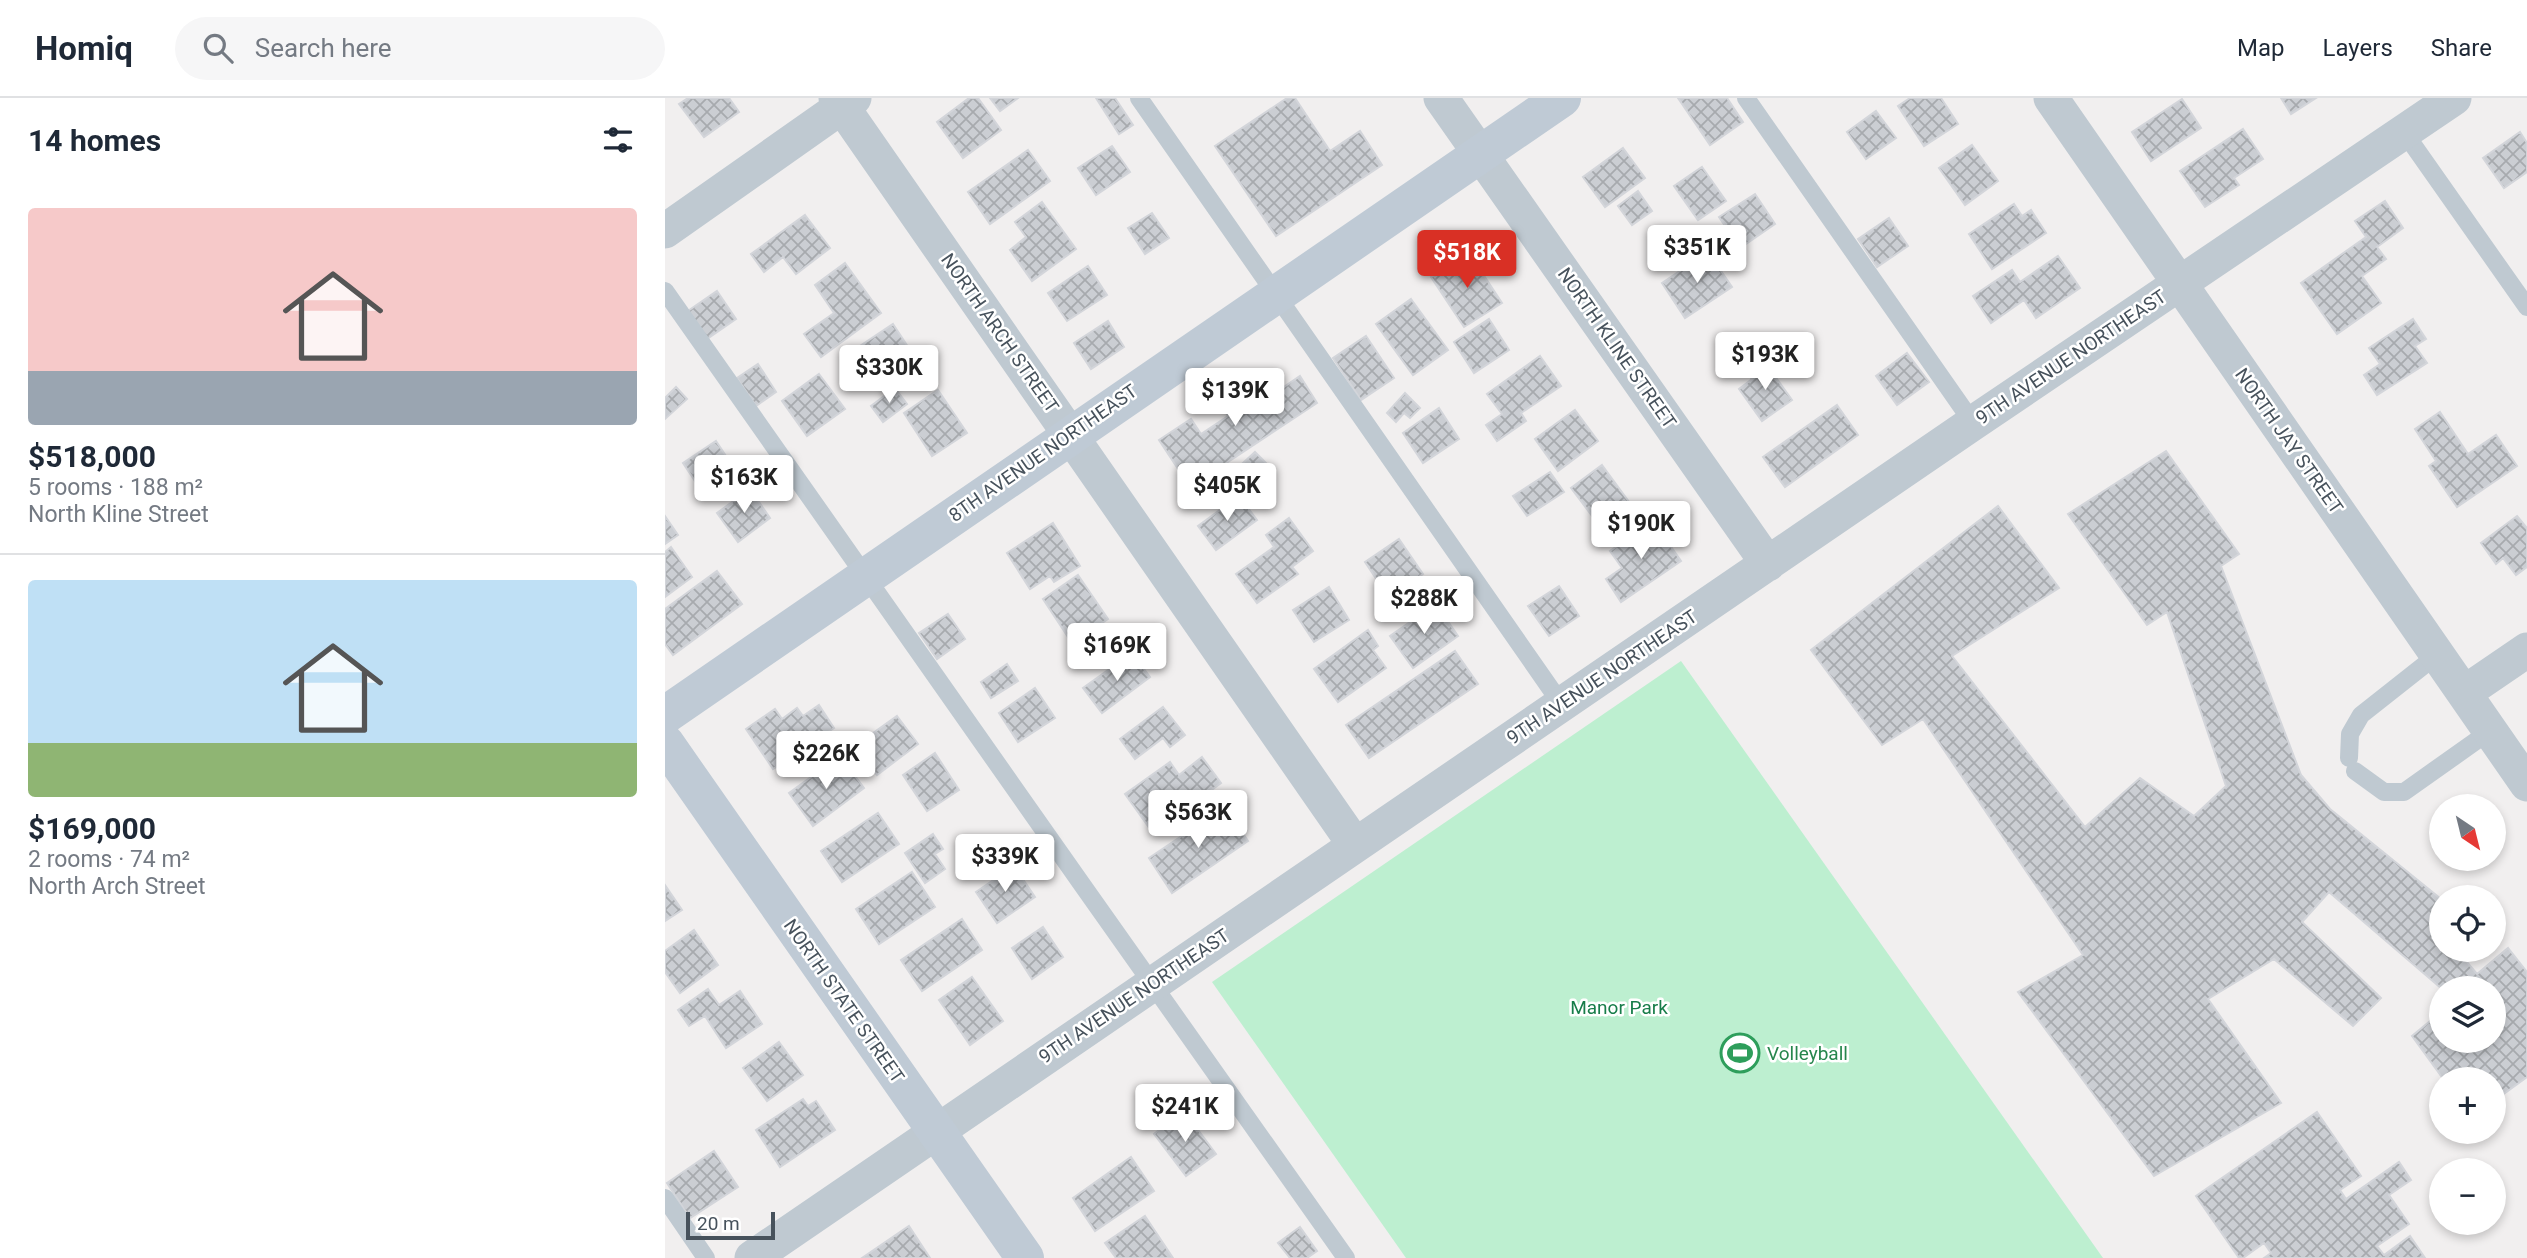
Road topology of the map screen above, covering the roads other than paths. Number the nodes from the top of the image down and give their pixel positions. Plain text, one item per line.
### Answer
1 (1139, 98) edge
2 (1441, 98) edge
3 (1562, 98) edge
4 (1746, 98) edge
5 (2051, 98) edge
6 (2454, 98) edge
7 (844, 101) edge
8 (2404, 132) junction
9 (1480, 154) junction
10 (665, 231) edge
11 (2180, 284) junction
12 (665, 290) edge
13 (1274, 295) junction
14 (2527, 307) edge
15 (1973, 423) junction
16 (1071, 434) junction
17 (1768, 564) junction
18 (866, 575) junction
19 (2527, 650) edge
20 (2437, 655) junction
21 (2464, 693) junction
22 (1562, 705) junction
23 (665, 715) edge
24 (2490, 731) junction
25 (665, 743) edge
26 (2527, 784) edge
27 (1355, 845) junction
28 (1150, 984) junction
29 (936, 1132) junction
30 (665, 1198) edge
31 (706, 1258) edge
32 (753, 1258) edge
33 (1025, 1258) edge
34 (1346, 1258) edge

1 - 13 lane
2 - 9 street, NORTH KLINE STREET
3 - 9 main road, 8TH AVENUE NORTHEAST
4 - 15 lane
5 - 11 street, NORTH JAY STREET
6 - 8 street, 9TH AVENUE NORTHEAST
7 - 10 street
7 - 16 street, NORTH ARCH STREET
8 - 11 street, 9TH AVENUE NORTHEAST
8 - 14 lane
9 - 13 main road, 8TH AVENUE NORTHEAST
9 - 17 street, NORTH KLINE STREET
11 - 15 street, 9TH AVENUE NORTHEAST
11 - 20 street, NORTH JAY STREET
12 - 18 lane
13 - 16 main road, 8TH AVENUE NORTHEAST
13 - 22 lane
15 - 17 street, 9TH AVENUE NORTHEAST
16 - 18 main road, 8TH AVENUE NORTHEAST
16 - 27 street, NORTH ARCH STREET
17 - 22 street, 9TH AVENUE NORTHEAST
18 - 23 main road, 8TH AVENUE NORTHEAST
18 - 28 lane
19 - 21 street
20 - 21 street, NORTH JAY STREET
20 - 24 lane
21 - 24 street, NORTH JAY STREET
22 - 27 street, 9TH AVENUE NORTHEAST
24 - 26 street, NORTH JAY STREET
25 - 29 main road, NORTH STATE STREET
27 - 28 street, 9TH AVENUE NORTHEAST
28 - 29 street, 9TH AVENUE NORTHEAST
28 - 34 lane
29 - 32 street, 9TH AVENUE NORTHEAST
29 - 33 main road, NORTH STATE STREET
30 - 31 lane

